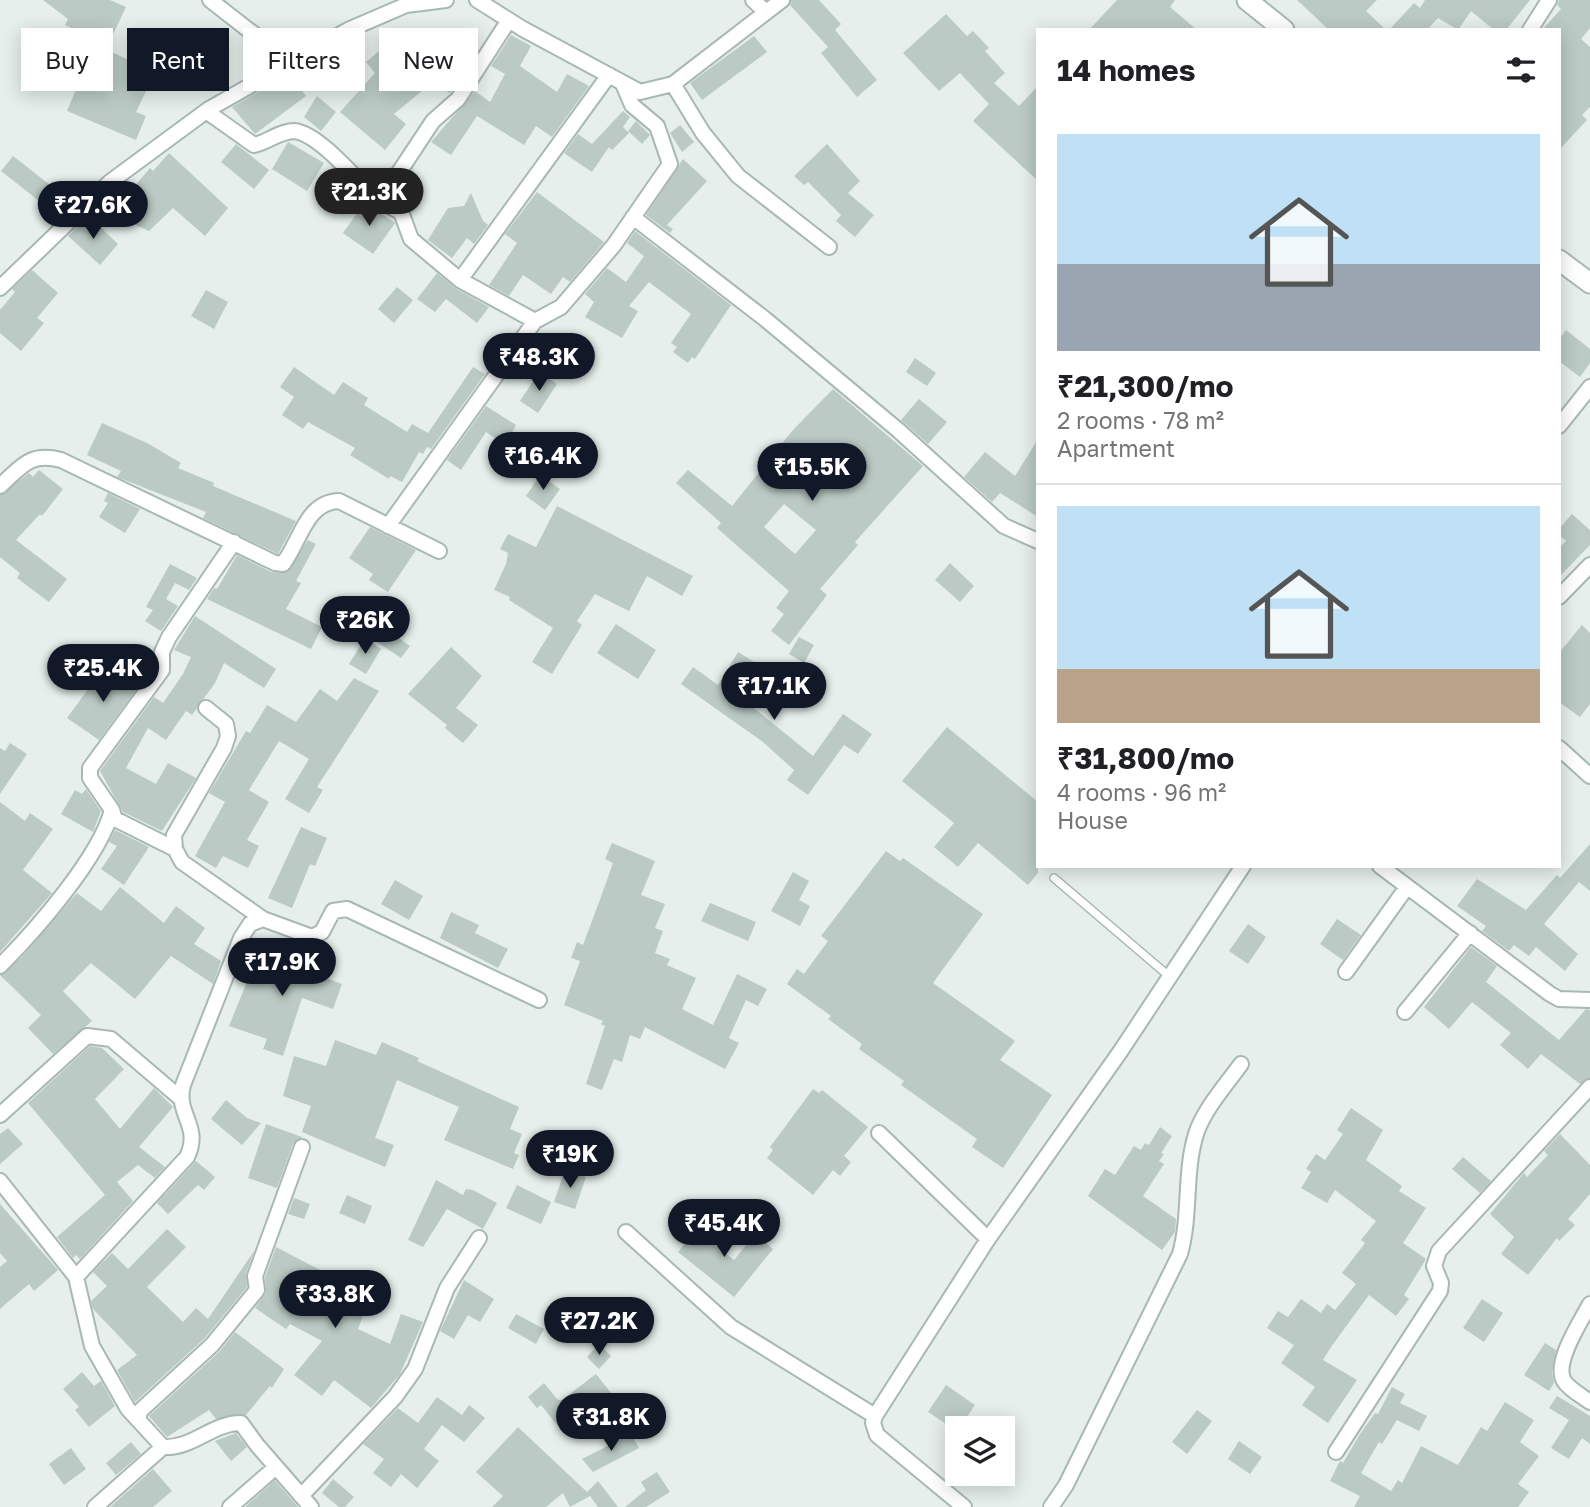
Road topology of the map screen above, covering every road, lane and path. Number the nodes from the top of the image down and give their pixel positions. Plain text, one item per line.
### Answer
1 (210, 0) edge
2 (446, 0) edge
3 (477, 0) edge
4 (753, 0) edge
5 (782, 0) edge
6 (1247, 0) edge
7 (1549, 0) edge
8 (407, 3) edge
9 (766, 12) junction
10 (509, 20) junction
11 (246, 28) edge
12 (352, 28) edge
13 (1282, 28) edge
14 (1531, 28) edge
15 (615, 79) junction
16 (673, 84) junction
17 (243, 90) edge
18 (206, 111) junction
19 (380, 201) junction
20 (633, 217) junction
21 (829, 247) dead end
22 (1561, 261) edge
23 (460, 279) junction
24 (1590, 283) edge
25 (0, 288) edge
26 (535, 321) junction
27 (1590, 387) edge
28 (1561, 423) edge
29 (0, 486) edge
30 (388, 526) junction
31 (1036, 540) edge
32 (234, 542) junction
33 (439, 551) dead end
34 (1590, 565) edge
35 (1561, 595) edge
36 (206, 708) dead end
37 (1561, 750) edge
38 (1590, 776) edge
39 (112, 810) junction
40 (175, 849) junction
41 (1242, 868) edge
42 (1383, 868) edge
43 (1054, 878) dead end
44 (1407, 887) junction
45 (263, 919) junction
46 (1469, 933) junction
47 (0, 966) edge
48 (1346, 972) dead end
49 (1170, 977) junction
50 (539, 1000) dead end
51 (1590, 1000) edge
52 (1405, 1012) dead end
53 (1241, 1064) dead end
54 (1590, 1087) edge
55 (180, 1097) junction
56 (0, 1115) edge
57 (879, 1133) dead end
58 (302, 1147) dead end
59 (0, 1181) edge
60 (626, 1232) dead end
61 (479, 1238) dead end
62 (988, 1239) junction
63 (76, 1277) junction
64 (1590, 1304) edge
65 (1590, 1402) edge
66 (875, 1416) junction
67 (138, 1420) junction
68 (163, 1447) junction
69 (1336, 1452) dead end
70 (276, 1467) junction
71 (306, 1501) edge
72 (95, 1507) edge
73 (230, 1507) edge
74 (964, 1507) edge
75 (1051, 1507) edge

1 - 11 street
2 - 8 street
3 - 10 street
4 - 9 street
5 - 9 street
6 - 13 street
7 - 14 street
8 - 12 street
9 - 16 street
10 - 15 street
10 - 19 street
15 - 16 street
15 - 20 street
15 - 23 street
16 - 21 street
17 - 18 street
18 - 19 street
18 - 25 street
19 - 23 street
20 - 26 street
20 - 31 street
22 - 24 street
23 - 26 street
26 - 30 street
27 - 28 street
29 - 32 street
30 - 32 street
30 - 33 street
32 - 39 street
34 - 35 street
36 - 40 street
37 - 38 street
39 - 40 street
39 - 47 street
40 - 45 street
41 - 49 street
42 - 44 street
43 - 49 lane
44 - 46 street
44 - 48 street
45 - 50 street
45 - 55 street
46 - 51 street
46 - 52 street
49 - 62 street
53 - 75 street
54 - 69 street
55 - 56 street
55 - 63 street
57 - 62 street
58 - 67 street
59 - 63 street
60 - 66 street
61 - 71 street
62 - 66 street
63 - 67 street
64 - 65 street
66 - 74 street
67 - 68 street
68 - 70 street
68 - 72 street
70 - 71 street
70 - 73 street

